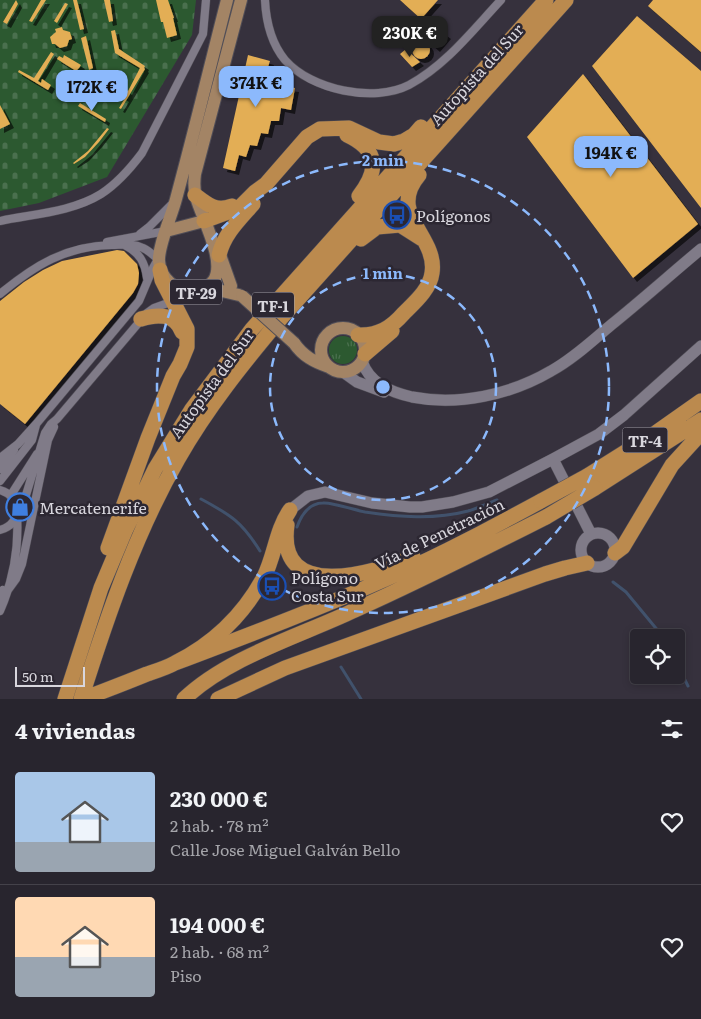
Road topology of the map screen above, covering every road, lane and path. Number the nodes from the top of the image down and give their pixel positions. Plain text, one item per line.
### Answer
1 (206, 0) edge
2 (227, 0) edge
3 (241, 0) edge
4 (266, 0) edge
5 (501, 0) edge
6 (546, 0) edge
7 (566, 0) edge
8 (443, 115) junction
9 (337, 128) junction
10 (444, 136) junction
11 (266, 184) junction
12 (196, 195) junction
13 (176, 199) junction
14 (243, 202) junction
15 (349, 218) junction
16 (0, 221) edge
17 (204, 221) junction
18 (166, 231) junction
19 (137, 236) junction
20 (422, 239) junction
21 (124, 245) junction
22 (94, 246) junction
23 (701, 249) edge
24 (219, 260) junction
25 (159, 264) junction
26 (325, 269) junction
27 (148, 280) junction
28 (200, 292) junction
29 (0, 294) edge
30 (242, 296) junction
31 (173, 300) junction
32 (141, 319) junction
33 (398, 321) junction
34 (358, 335) junction
35 (323, 341) junction
36 (294, 343) junction
37 (701, 346) edge
38 (363, 358) junction
39 (329, 367) junction
40 (176, 369) junction
41 (343, 372) junction
42 (396, 393) junction
43 (701, 401) edge
44 (57, 419) junction
45 (701, 420) edge
46 (37, 423) junction
47 (701, 433) edge
48 (18, 444) junction
49 (41, 447) junction
50 (0, 458) edge
51 (553, 460) junction
52 (0, 469) edge
53 (0, 481) edge
54 (591, 482) junction
55 (0, 490) edge
56 (11, 495) junction
57 (290, 510) junction
58 (17, 511) junction
59 (491, 528) junction
60 (0, 530) edge
61 (591, 534) junction
62 (615, 553) junction
63 (587, 563) junction
64 (101, 588) junction
65 (4, 592) edge
66 (0, 611) edge
67 (175, 663) junction
68 (64, 699) edge
69 (82, 699) edge
70 (184, 699) edge
71 (218, 699) edge

1 - 16 street
2 - 13 main road, TF-29
3 - 12 main road
4 - 5 street
6 - 8 highway, Autopista del Sur / TF-1
7 - 10 highway, Autopista del Sur / TF-1
8 - 9 highway
8 - 15 highway, Autopista del Sur / TF-1
9 - 11 highway
9 - 15 highway
10 - 20 highway
10 - 26 highway, Autopista del Sur / TF-1
11 - 14 highway
11 - 24 highway
12 - 14 highway
12 - 17 main road
13 - 18 main road, TF-29
13 - 19 street
14 - 17 highway
15 - 64 highway, Autopista del Sur / TF-1
17 - 18 main road
17 - 24 main road
18 - 19 street
18 - 25 main road, TF-29
19 - 22 street
20 - 26 highway
20 - 33 highway
21 - 22 street
21 - 25 street
21 - 27 street
22 - 29 street
23 - 42 street
24 - 28 main road, TF-29
24 - 30 main road
25 - 27 street
25 - 28 main road, TF-29
25 - 31 highway
26 - 69 highway, Autopista del Sur / TF-1
27 - 46 street
28 - 30 main road
28 - 31 street
30 - 36 main road, bridge
31 - 32 street
31 - 40 highway
32 - 40 highway
32 - 44 street
33 - 34 highway
33 - 38 highway
34 - 35 main road
34 - 38 main road
35 - 36 main road
35 - 39 main road
36 - 39 main road
37 - 51 street
38 - 41 main road
38 - 42 street
39 - 41 main road
40 - 64 highway
41 - 42 street
43 - 54 highway, Vía de Penetración / TF-4
44 - 49 street
44 - 65 street
45 - 54 highway, Vía de Penetración / TF-4
46 - 48 street
46 - 53 street
47 - 62 highway
48 - 50 street
48 - 52 street
49 - 56 street
49 - 58 street
51 - 57 street
51 - 61 street
54 - 59 highway, Vía de Penetración / TF-4, bridge
54 - 70 highway, Vía de Penetración / TF-4, bridge
55 - 56 street
56 - 58 street
57 - 59 highway
57 - 67 highway
58 - 60 street
58 - 65 street
59 - 67 highway, Vía de Penetración / TF-4
61 - 62 street
61 - 63 street
62 - 63 street
63 - 71 highway
64 - 68 highway, Autopista del Sur / TF-1
65 - 66 street
67 - 69 highway, TF-4

